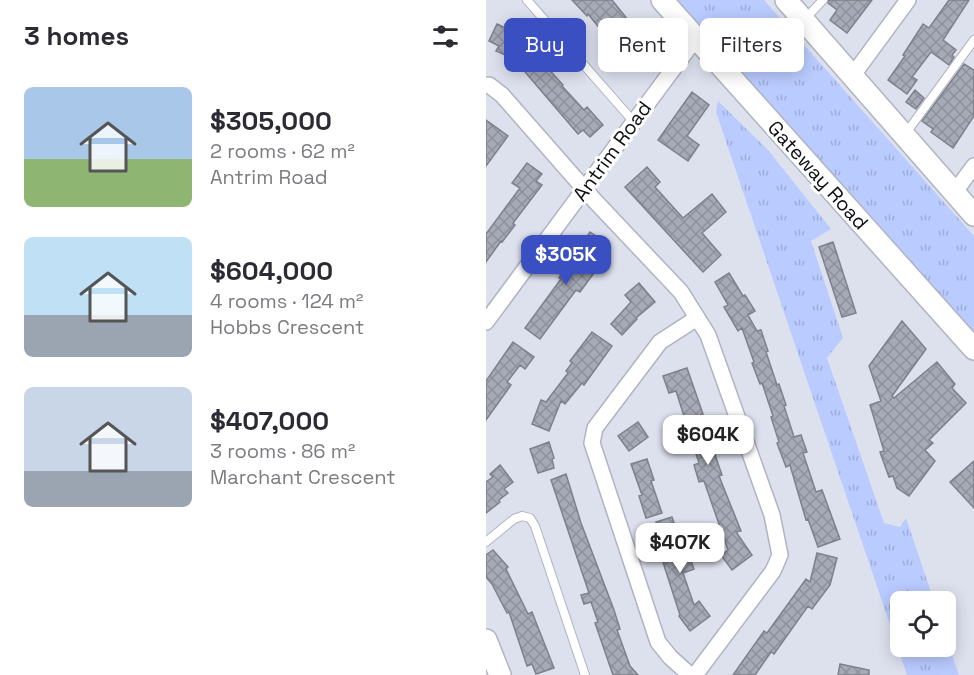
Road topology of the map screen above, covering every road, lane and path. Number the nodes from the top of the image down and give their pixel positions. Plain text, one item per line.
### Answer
1 (527, 0) edge
2 (662, 0) edge
3 (786, 0) edge
4 (823, 0) edge
5 (908, 0) edge
6 (802, 18) edge
7 (804, 20) joint
8 (696, 38) junction
9 (974, 40) edge
10 (853, 75) junction
11 (486, 85) edge
12 (633, 121) junction
13 (905, 134) junction
14 (974, 166) edge
15 (585, 188) junction
16 (954, 193) junction
17 (974, 215) edge
18 (697, 318) junction
19 (486, 322) edge
20 (974, 349) edge
21 (486, 542) edge
22 (486, 640) edge
23 (500, 675) edge
24 (585, 675) edge
25 (690, 675) edge
26 (695, 675) edge

1 - 12 lane
2 - 8 main road, Gateway Road
3 - 6 main road
4 - 7 lane
5 - 10 street
7 - 10 main road
8 - 12 street, Antrim Road
8 - 20 main road, Gateway Road
9 - 13 lane
10 - 13 main road
11 - 15 street
12 - 15 street, Antrim Road
13 - 16 main road
14 - 16 street
15 - 18 street
15 - 19 street, Antrim Road
16 - 17 main road
18 - 25 street
18 - 26 street
21 - 24 lane
22 - 23 main road

